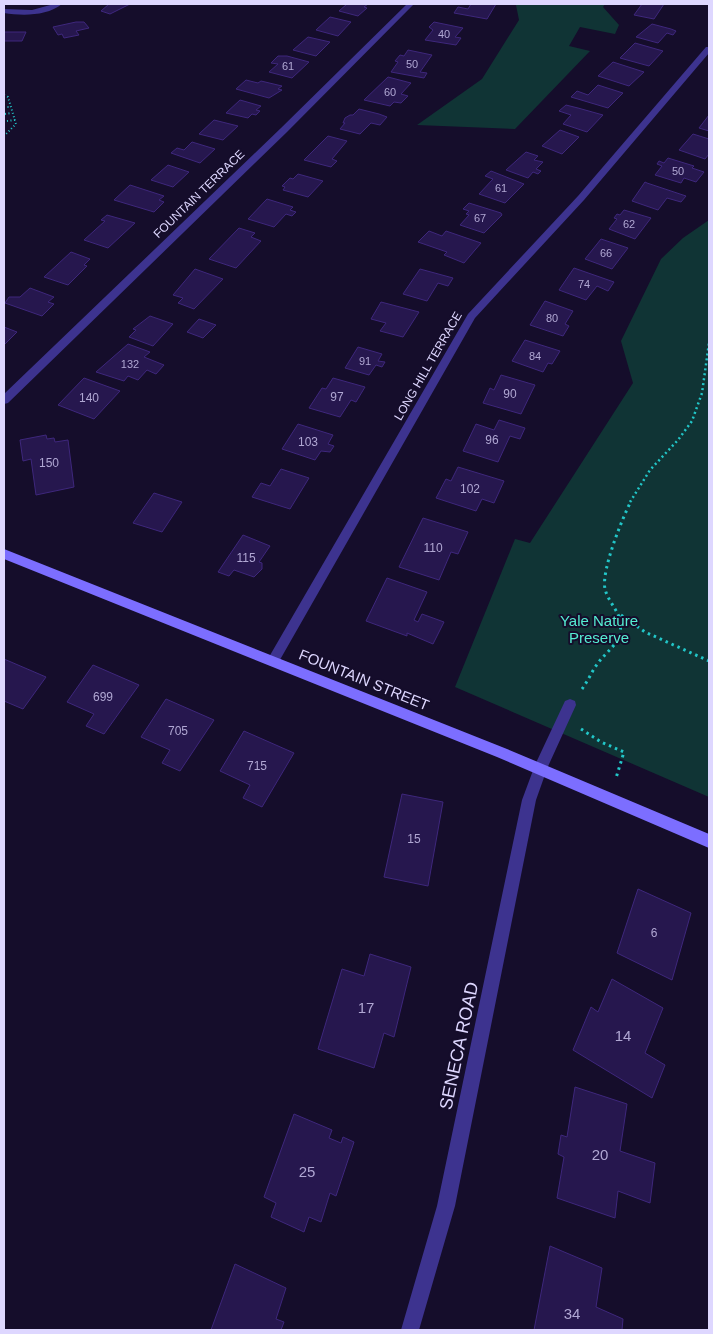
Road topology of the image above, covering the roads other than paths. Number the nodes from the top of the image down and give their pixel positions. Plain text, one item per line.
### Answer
1 (59, 4) edge
2 (411, 4) edge
3 (4, 11) edge
4 (709, 48) edge
5 (4, 400) edge
6 (4, 554) edge
7 (272, 661) junction
8 (570, 705) road end
9 (540, 769) junction
10 (709, 841) edge
11 (410, 1330) edge

1 - 3 street
2 - 5 street, FOUNTAIN TERRACE
4 - 7 street, LONG HILL TERRACE
6 - 7 main road, FOUNTAIN STREET
7 - 9 main road, FOUNTAIN STREET
8 - 9 street, SENECA ROAD
9 - 10 main road, FOUNTAIN STREET
9 - 11 street, SENECA ROAD

